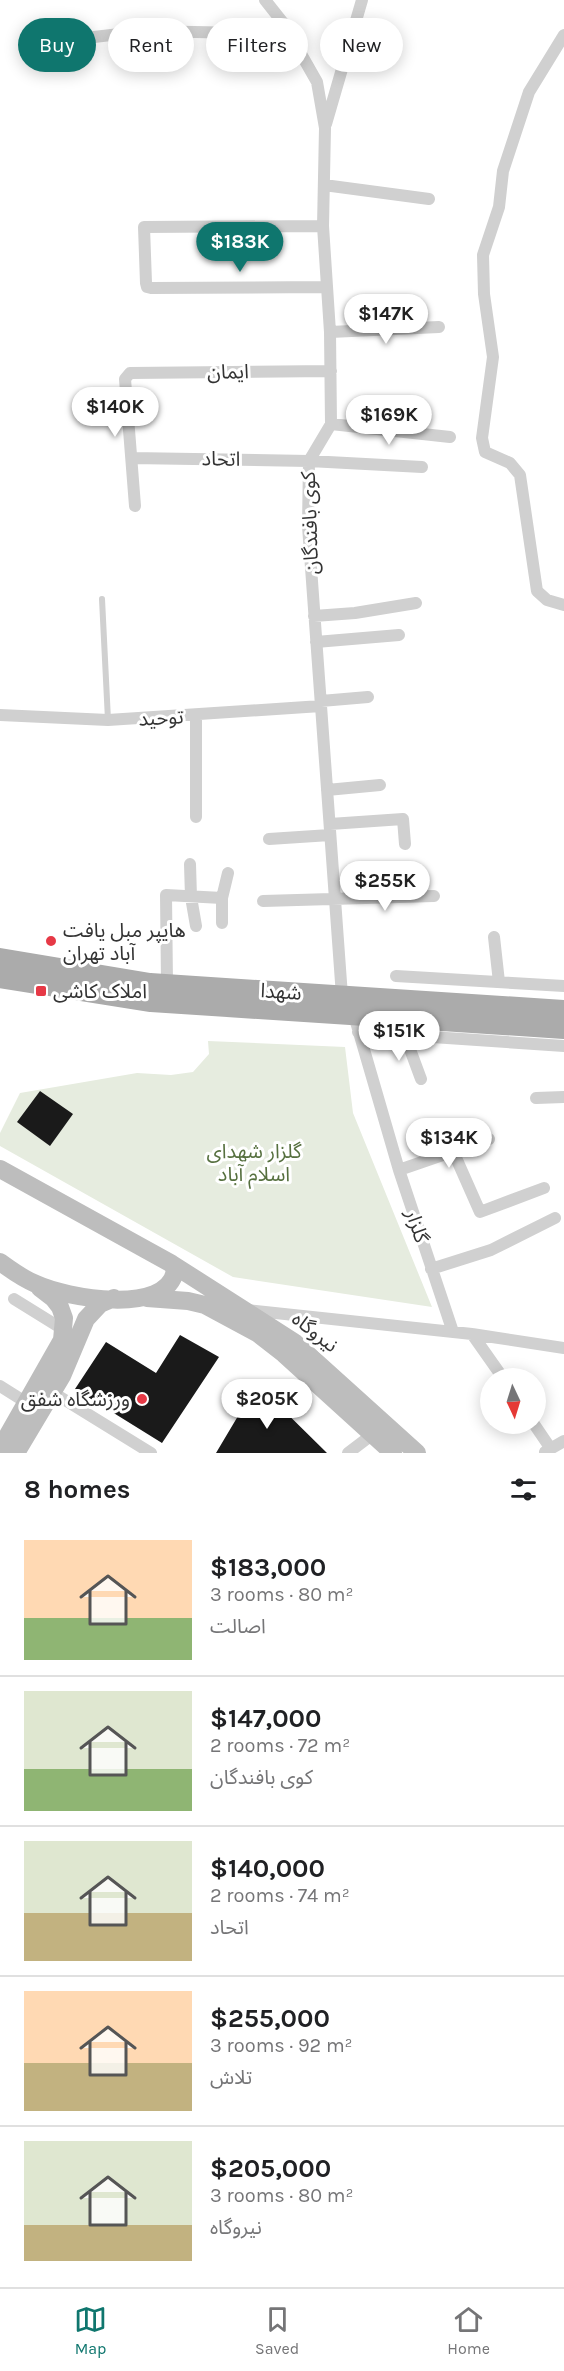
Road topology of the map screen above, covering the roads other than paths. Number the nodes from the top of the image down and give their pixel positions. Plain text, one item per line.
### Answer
1 (264, 0) edge
2 (362, 0) edge
3 (278, 18) edge
4 (206, 32) edge
5 (564, 35) edge
6 (96, 37) edge
7 (308, 66) edge
8 (325, 128) junction
9 (324, 185) junction
10 (429, 199) dead end
11 (323, 226) junction
12 (327, 287) junction
13 (440, 327) dead end
14 (330, 332) junction
15 (331, 371) junction
16 (331, 424) junction
17 (450, 437) dead end
18 (132, 458) junction
19 (309, 461) junction
20 (422, 467) dead end
21 (135, 506) dead end
22 (102, 599) dead end
23 (416, 603) dead end
24 (564, 605) edge
25 (314, 616) junction
26 (399, 635) dead end
27 (316, 642) junction
28 (369, 697) dead end
29 (321, 704) junction
30 (0, 715) edge
31 (196, 716) junction
32 (108, 720) junction
33 (380, 785) dead end
34 (327, 789) junction
35 (196, 817) dead end
36 (330, 830) junction
37 (269, 839) dead end
38 (405, 843) dead end
39 (190, 864) dead end
40 (228, 873) dead end
41 (434, 896) dead end
42 (191, 897) junction
43 (222, 898) junction
44 (335, 898) junction
45 (263, 901) dead end
46 (222, 923) dead end
47 (195, 926) dead end
48 (494, 937) dead end
49 (0, 958) edge
50 (396, 976) dead end
51 (0, 978) edge
52 (499, 982) junction
53 (166, 984) junction
54 (564, 986) edge
55 (342, 996) junction
56 (564, 1010) edge
57 (356, 1023) junction
58 (564, 1029) edge
59 (404, 1034) junction
60 (564, 1046) edge
61 (421, 1079) dead end
62 (564, 1097) edge
63 (536, 1098) dead end
64 (489, 1139) dead end
65 (453, 1152) junction
66 (0, 1169) edge
67 (399, 1170) junction
68 (544, 1188) dead end
69 (555, 1218) dead end
70 (1, 1264) edge
71 (172, 1264) junction
72 (431, 1269) junction
73 (37, 1285) junction
74 (114, 1298) junction
75 (147, 1298) junction
76 (14, 1299) dead end
77 (243, 1309) junction
78 (64, 1330) junction
79 (453, 1332) junction
80 (472, 1334) junction
81 (564, 1348) edge
82 (495, 1368) edge
83 (0, 1386) edge
84 (52, 1392) junction
85 (27, 1402) junction
86 (373, 1434) junction
87 (539, 1434) edge
88 (564, 1441) edge
89 (0, 1449) edge
90 (547, 1451) edge
91 (16, 1453) edge
92 (151, 1453) edge
93 (348, 1453) edge
94 (393, 1453) edge
95 (417, 1453) edge

1 - 3 street
2 - 8 street
4 - 6 street
5 - 24 street
7 - 8 street
8 - 9 street
9 - 10 street
9 - 11 street
11 - 12 street
11 - 12 street
12 - 14 street
13 - 14 street
14 - 15 street
15 - 16 street
15 - 18 street, ایمان
16 - 17 street
16 - 19 street, کوی بافندگان
18 - 19 street, اتحاد
18 - 21 street
19 - 20 street, اتحاد
19 - 25 street, کوی بافندگان
22 - 32 lane
23 - 25 street
25 - 27 street, کوی بافندگان
26 - 27 street
27 - 29 street, کوی بافندگان
28 - 29 street, توحید
29 - 31 street, توحید
29 - 34 street, کوی بافندگان
30 - 32 street, توحید
31 - 32 street, توحید
31 - 35 street
33 - 34 street
34 - 36 street, کوی بافندگان
36 - 37 street
36 - 38 street
36 - 44 street, کوی بافندگان
39 - 42 street
40 - 43 street
41 - 44 street
42 - 43 street
42 - 47 street
42 - 53 street
43 - 46 street
44 - 45 street
44 - 55 street, کوی بافندگان
48 - 52 street
49 - 53 main road, شهدا
50 - 52 street
51 - 57 main road, شهدا
52 - 54 street
53 - 55 main road, شهدا
55 - 56 main road, شهدا
57 - 58 main road, شهدا
57 - 59 street
57 - 67 street, گلزار
59 - 60 street
59 - 61 street
62 - 63 street
64 - 65 street
65 - 67 street
65 - 68 street
66 - 71 main road, نیروگاه
67 - 72 street, گلزار
69 - 72 street
70 - 73 main road, نیروگاه
71 - 75 main road
71 - 77 main road, نیروگاه
72 - 79 street, گلزار
73 - 74 main road, نیروگاه
73 - 78 main road
74 - 75 main road, نیروگاه
74 - 84 main road
75 - 86 main road, نیروگاه
76 - 78 street
77 - 79 street
77 - 95 main road, نیروگاه
78 - 85 main road
79 - 80 street
80 - 81 street
80 - 82 street
83 - 85 street
84 - 91 main road
84 - 92 street
85 - 89 main road
86 - 93 street
86 - 94 main road, نیروگاه
87 - 90 street
88 - 90 street

